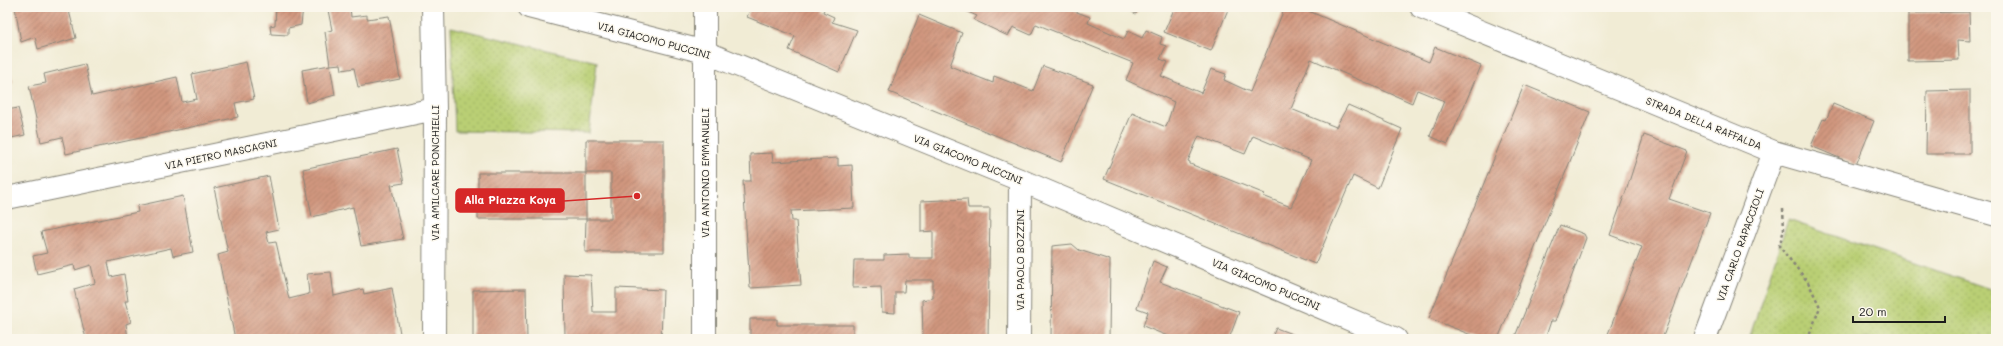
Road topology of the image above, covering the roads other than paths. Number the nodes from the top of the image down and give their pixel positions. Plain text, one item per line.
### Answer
1 (433, 7) edge
2 (529, 7) edge
3 (705, 7) edge
4 (1421, 7) edge
5 (704, 52) junction
6 (435, 109) junction
7 (1774, 152) junction
8 (1020, 180) junction
9 (7, 198) edge
10 (1996, 215) edge
11 (434, 339) edge
12 (705, 339) edge
13 (1020, 339) edge
14 (1396, 339) edge
15 (1705, 339) edge

1 - 6 street, VIA AMILCARE PONCHIELLI
2 - 5 street, VIA GIACOMO PUCCINI
3 - 5 street, VIA ANTONIO EMMANUELI
4 - 7 street, STRADA DELLA RAFFALDA
5 - 8 street, VIA GIACOMO PUCCINI
5 - 12 street, VIA ANTONIO EMMANUELI
6 - 9 street, VIA PIETRO MASCAGNI
6 - 11 street, VIA AMILCARE PONCHIELLI
7 - 10 street, STRADA DELLA RAFFALDA
7 - 15 street, VIA CARLO RAPACCIOLI
8 - 13 street, VIA PAOLO BOZZINI
8 - 14 street, VIA GIACOMO PUCCINI

